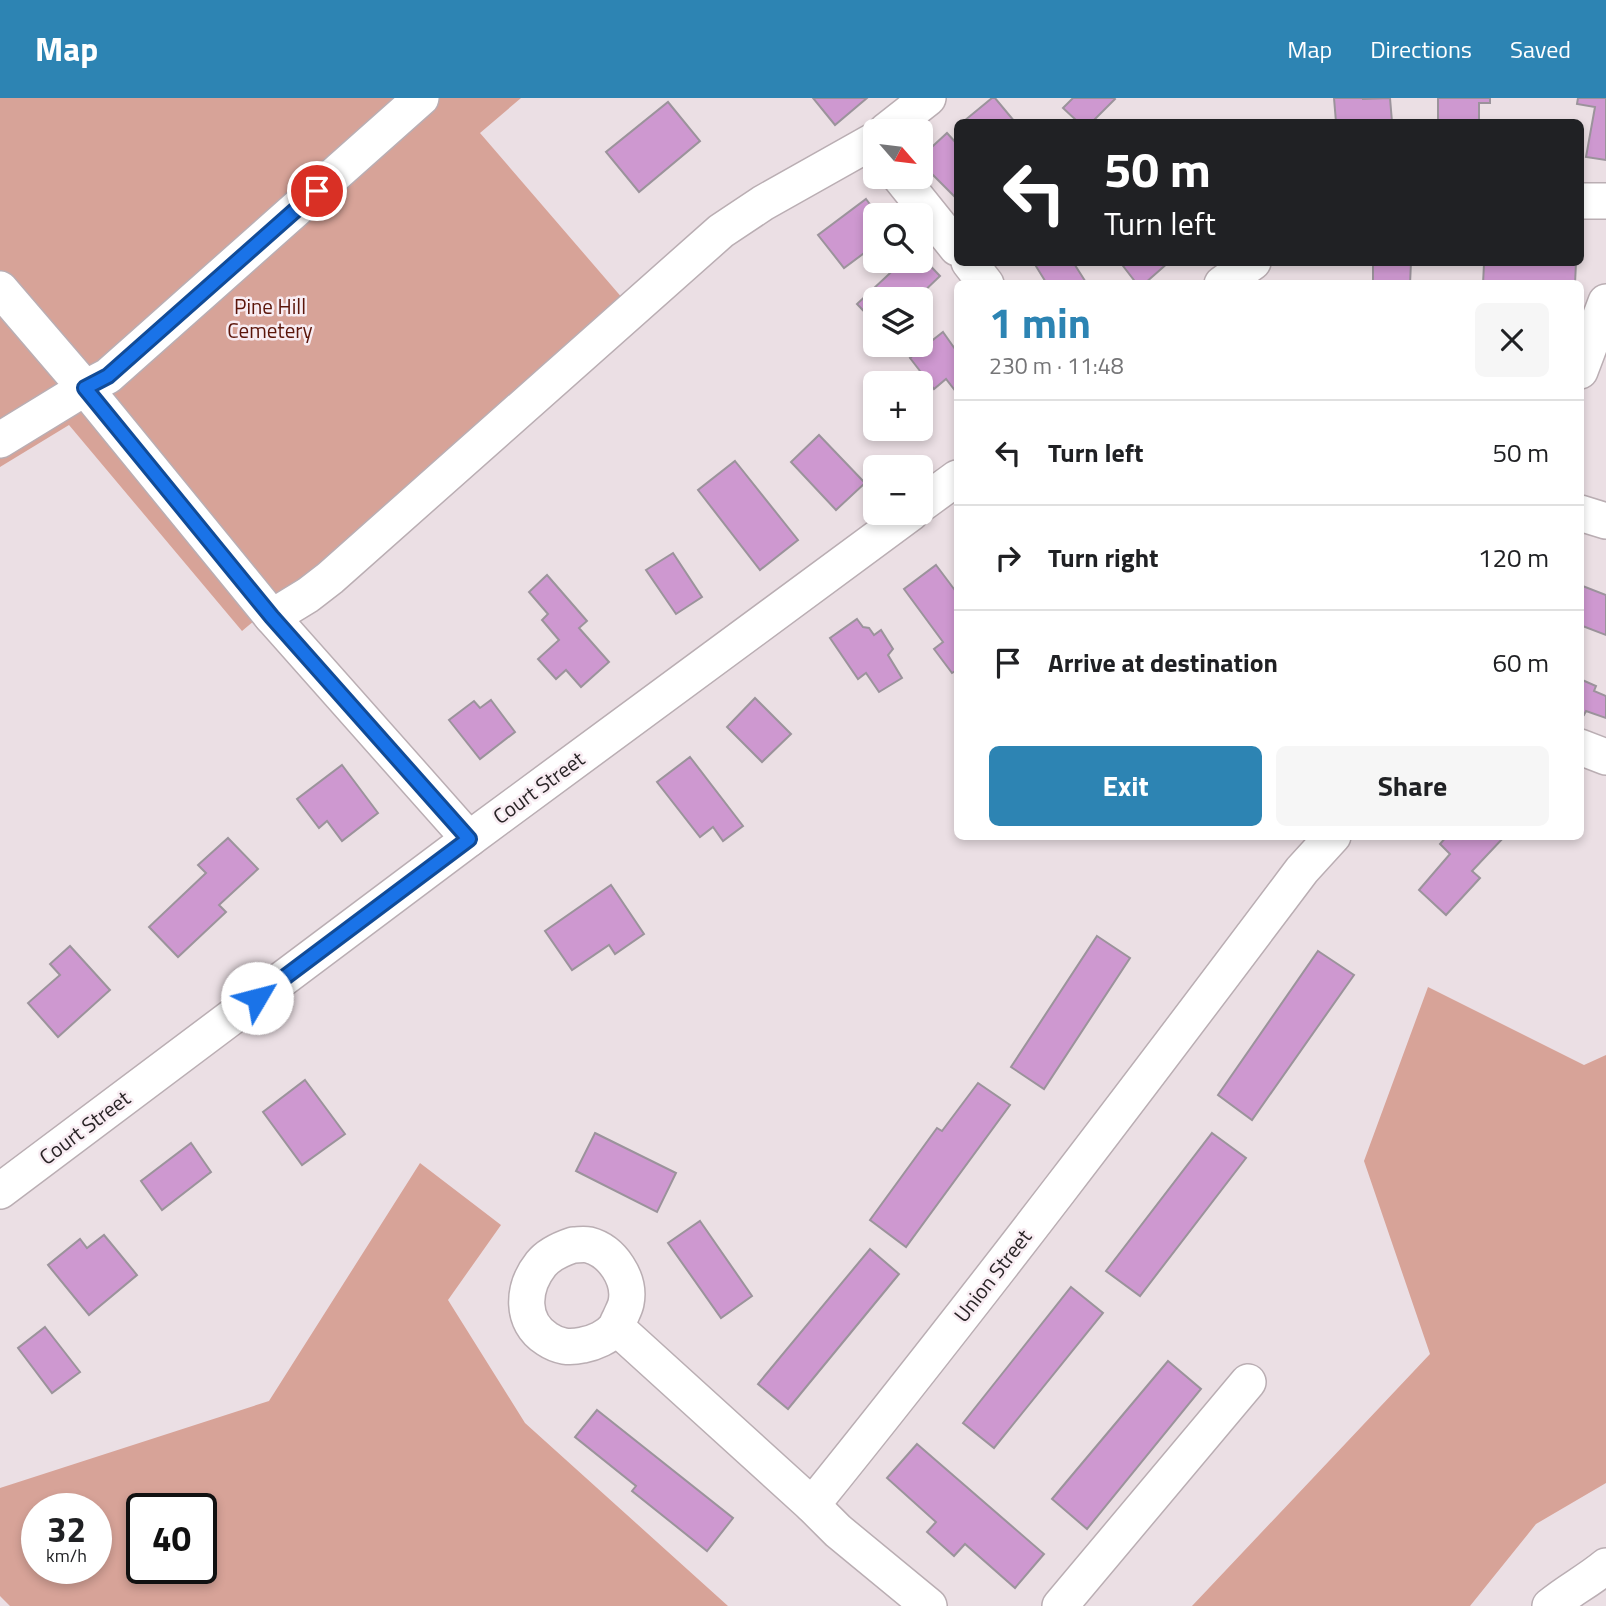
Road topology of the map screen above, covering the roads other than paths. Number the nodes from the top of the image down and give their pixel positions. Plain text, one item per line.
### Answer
1 (421, 98) edge
2 (928, 98) edge
3 (902, 119) edge
4 (863, 148) edge
5 (910, 189) edge
6 (1584, 201) edge
7 (1606, 201) edge
8 (954, 244) edge
9 (972, 266) edge
10 (1247, 266) edge
11 (983, 280) edge
12 (1228, 280) edge
13 (0, 289) edge
14 (1606, 302) edge
15 (1584, 360) edge
16 (85, 388) junction
17 (0, 440) edge
18 (954, 480) edge
19 (933, 496) edge
20 (1584, 514) edge
21 (1606, 521) edge
22 (895, 525) edge
23 (272, 617) junction
24 (1584, 749) edge
25 (1606, 757) edge
26 (469, 839) junction
27 (1329, 840) edge
28 (0, 1191) edge
29 (616, 1327) dead end
30 (1248, 1382) dead end
31 (812, 1505) junction
32 (1606, 1566) edge
33 (929, 1606) edge
34 (1060, 1606) edge
35 (1550, 1606) edge

1 - 16 street
2 - 3 street
4 - 23 street
5 - 8 street
6 - 7 street
9 - 11 street
10 - 12 street
13 - 16 street
14 - 15 street
16 - 17 street
16 - 23 street
18 - 19 street
20 - 21 street
22 - 26 street, Court Street
23 - 26 street
24 - 25 street
26 - 28 street, Court Street
27 - 31 street, Union Street
29 - 31 street
30 - 34 street
31 - 33 street
32 - 35 street

